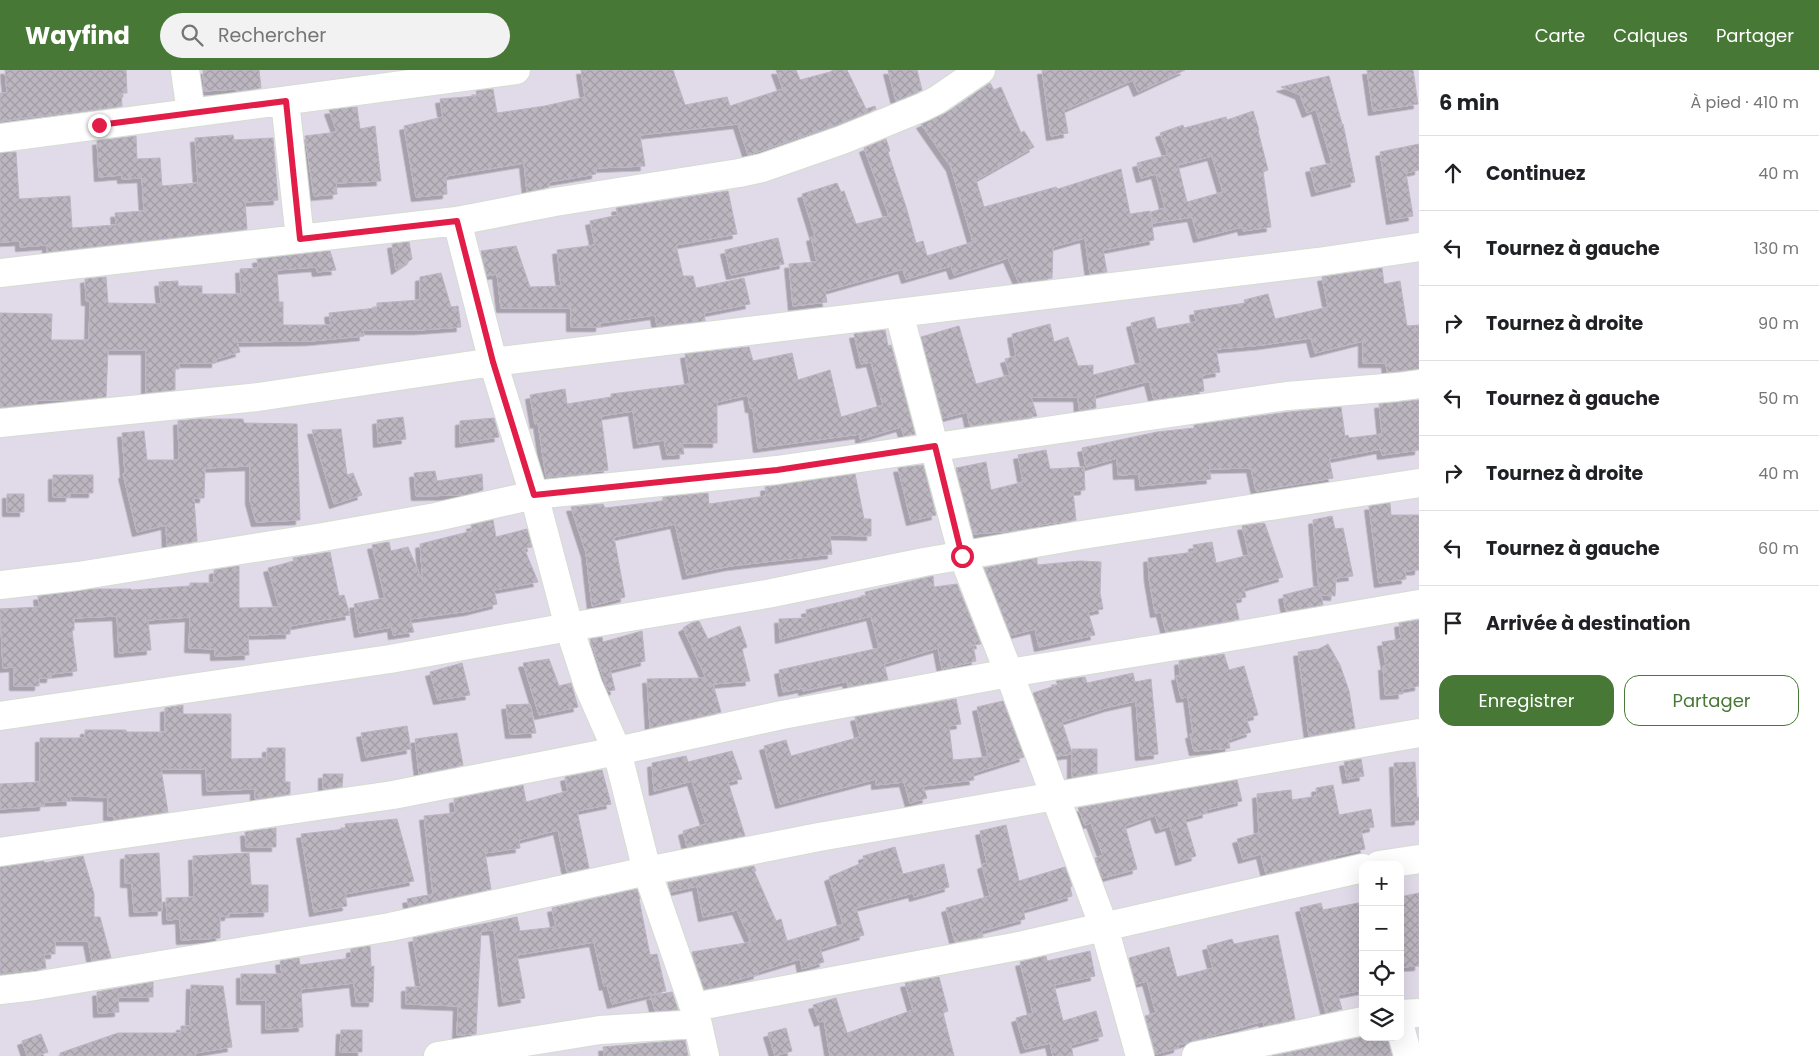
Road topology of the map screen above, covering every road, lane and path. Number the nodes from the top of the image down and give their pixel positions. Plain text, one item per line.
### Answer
1 (185, 70) edge
2 (516, 70) edge
3 (981, 70) edge
4 (286, 101) junction
5 (191, 113) junction
6 (0, 138) edge
7 (457, 221) junction
8 (300, 239) junction
9 (1419, 247) edge
10 (0, 273) edge
11 (899, 313) junction
12 (493, 362) junction
13 (1419, 384) edge
14 (0, 423) edge
15 (935, 446) junction
16 (1419, 482) edge
17 (534, 495) junction
18 (962, 556) junction
19 (0, 585) edge
20 (1419, 604) edge
21 (569, 627) junction
22 (1009, 673) junction
23 (0, 716) edge
24 (1419, 733) edge
25 (617, 751) junction
26 (1054, 795) junction
27 (0, 852) edge
28 (1419, 859) edge
29 (1404, 861) edge
30 (1359, 869) edge
31 (648, 871) junction
32 (1104, 927) junction
33 (0, 990) edge
34 (1419, 1012) edge
35 (1404, 1014) edge
36 (696, 1016) junction
37 (1359, 1022) edge
38 (1404, 1041) edge
39 (438, 1056) edge
40 (705, 1056) edge
41 (1140, 1056) edge
42 (1196, 1056) edge
43 (1408, 1056) edge

1 - 5 street
2 - 4 street
3 - 7 street
4 - 5 street
4 - 8 street
5 - 6 street
7 - 8 street
7 - 12 street
8 - 10 street
9 - 11 street
11 - 12 street
11 - 15 street
12 - 14 street
12 - 17 street
13 - 15 street
15 - 17 street
15 - 18 street
16 - 18 street
17 - 19 street
17 - 21 street
18 - 21 street
18 - 22 street
20 - 22 street
21 - 23 street
21 - 25 street
22 - 25 street
22 - 26 street
24 - 26 street
25 - 27 street
25 - 31 street
26 - 31 street
26 - 32 street
28 - 29 street
30 - 32 street
31 - 33 street
31 - 36 street
32 - 36 street
32 - 41 street
34 - 35 street
36 - 39 street
36 - 40 street
37 - 42 street
38 - 43 street

